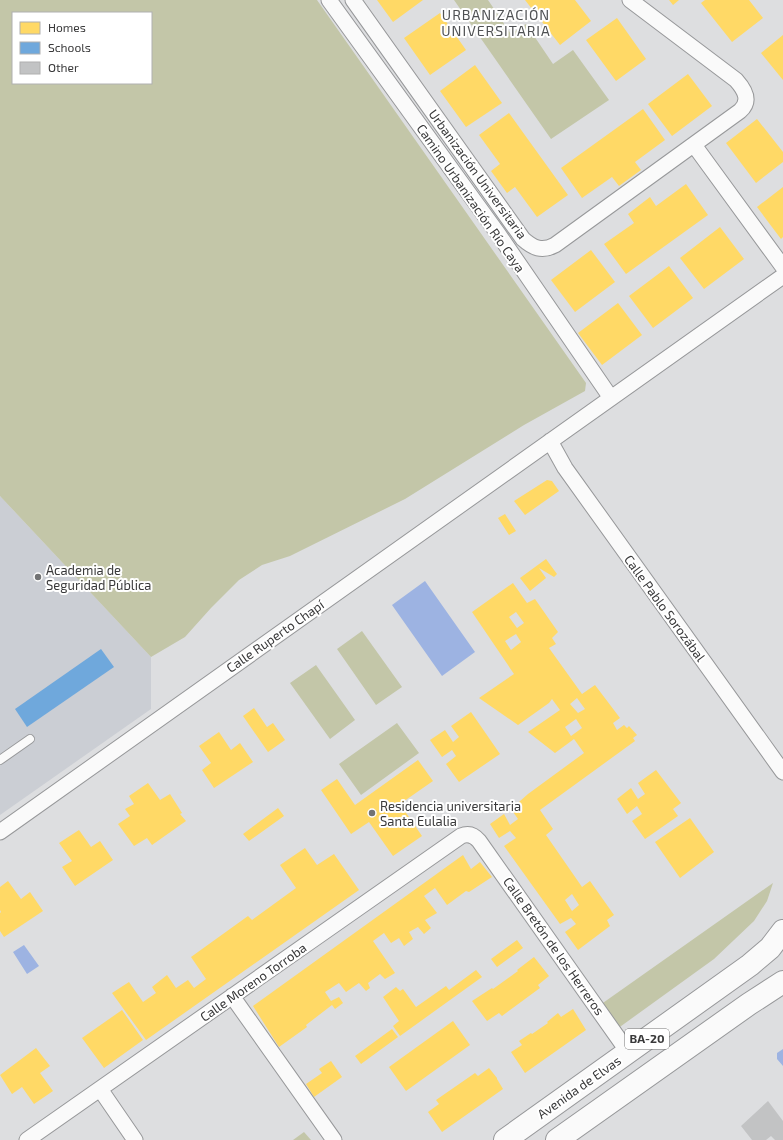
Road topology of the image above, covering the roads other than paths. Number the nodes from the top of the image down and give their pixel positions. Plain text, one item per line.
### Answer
1 (329, 0) edge
2 (353, 0) edge
3 (630, 0) edge
4 (694, 145) junction
5 (783, 267) edge
6 (783, 276) edge
7 (611, 398) junction
8 (550, 441) junction
9 (30, 739) dead end
10 (0, 760) edge
11 (783, 772) edge
12 (0, 832) edge
13 (479, 841) joint
14 (783, 931) edge
15 (783, 982) edge
16 (232, 996) junction
17 (628, 1052) junction
18 (100, 1089) junction
19 (27, 1140) edge
20 (135, 1140) edge
21 (334, 1140) edge
22 (505, 1140) edge
23 (557, 1140) edge

1 - 7 street, Camino Urbanización Río Caya
2 - 4 street, Urbanización Universitaria
3 - 4 street, Urbanización Universitaria
4 - 5 street
6 - 7 street
7 - 8 street
8 - 11 street, Calle Pablo Sorozábal
8 - 12 street, Calle Ruperto Chapí
9 - 10 lane
13 - 16 street, Calle Moreno Torroba
13 - 17 street, Calle Bretón de los Herreros
14 - 17 highway, Avenida de Elvas / BA-20
15 - 23 highway, BA-20
16 - 18 street, Calle Moreno Torroba
16 - 21 street
17 - 22 highway, Avenida de Elvas / BA-20
18 - 19 street, Calle Moreno Torroba
18 - 20 street

